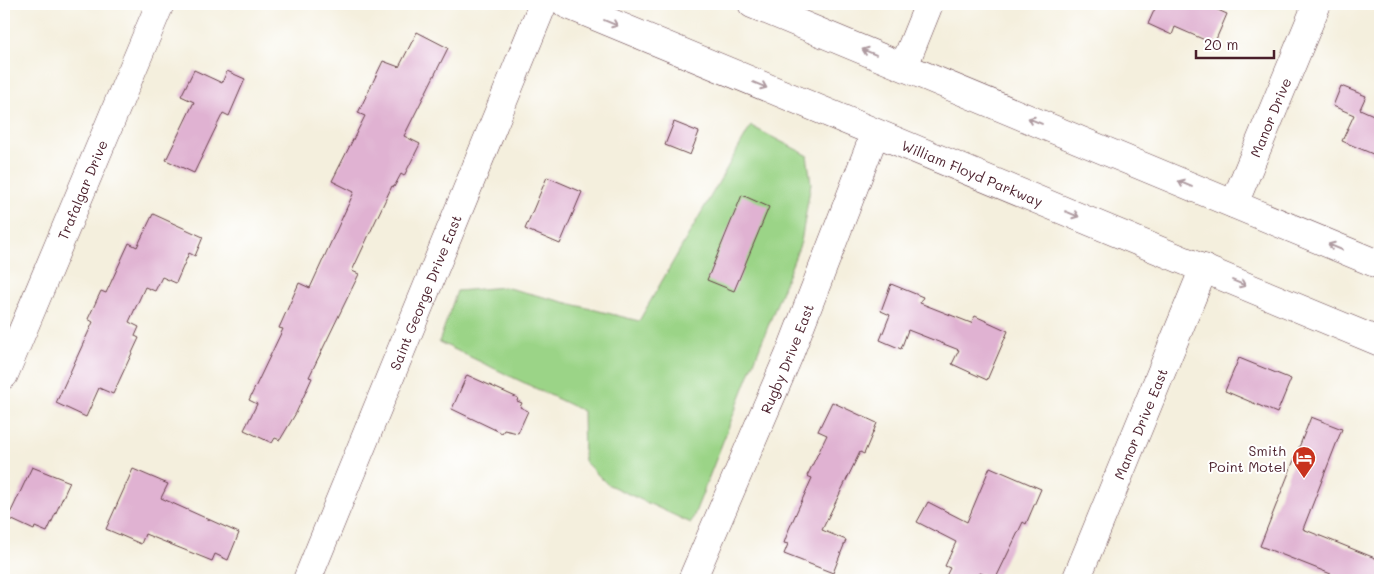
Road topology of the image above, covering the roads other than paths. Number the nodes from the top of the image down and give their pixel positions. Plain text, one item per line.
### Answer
1 (160, 4) edge
2 (543, 4) edge
3 (566, 4) edge
4 (752, 4) edge
5 (929, 4) edge
6 (1317, 4) edge
7 (904, 66) junction
8 (875, 134) junction
9 (1234, 204) junction
10 (1380, 266) edge
11 (1204, 268) junction
12 (1380, 342) edge
13 (4, 375) edge
14 (307, 580) edge
15 (692, 580) edge
16 (1076, 580) edge

1 - 13 main road, Trafalgar Drive
2 - 14 main road, Saint George Drive East
3 -> 8 main road, William Floyd Parkway
7 -> 4 main road
5 - 7 main road
6 - 9 main road, Manor Drive
9 -> 7 main road
8 -> 11 main road, William Floyd Parkway
8 - 15 main road, Rugby Drive East
10 -> 9 main road
11 -> 12 main road, William Floyd Parkway
11 - 16 main road, Manor Drive East

